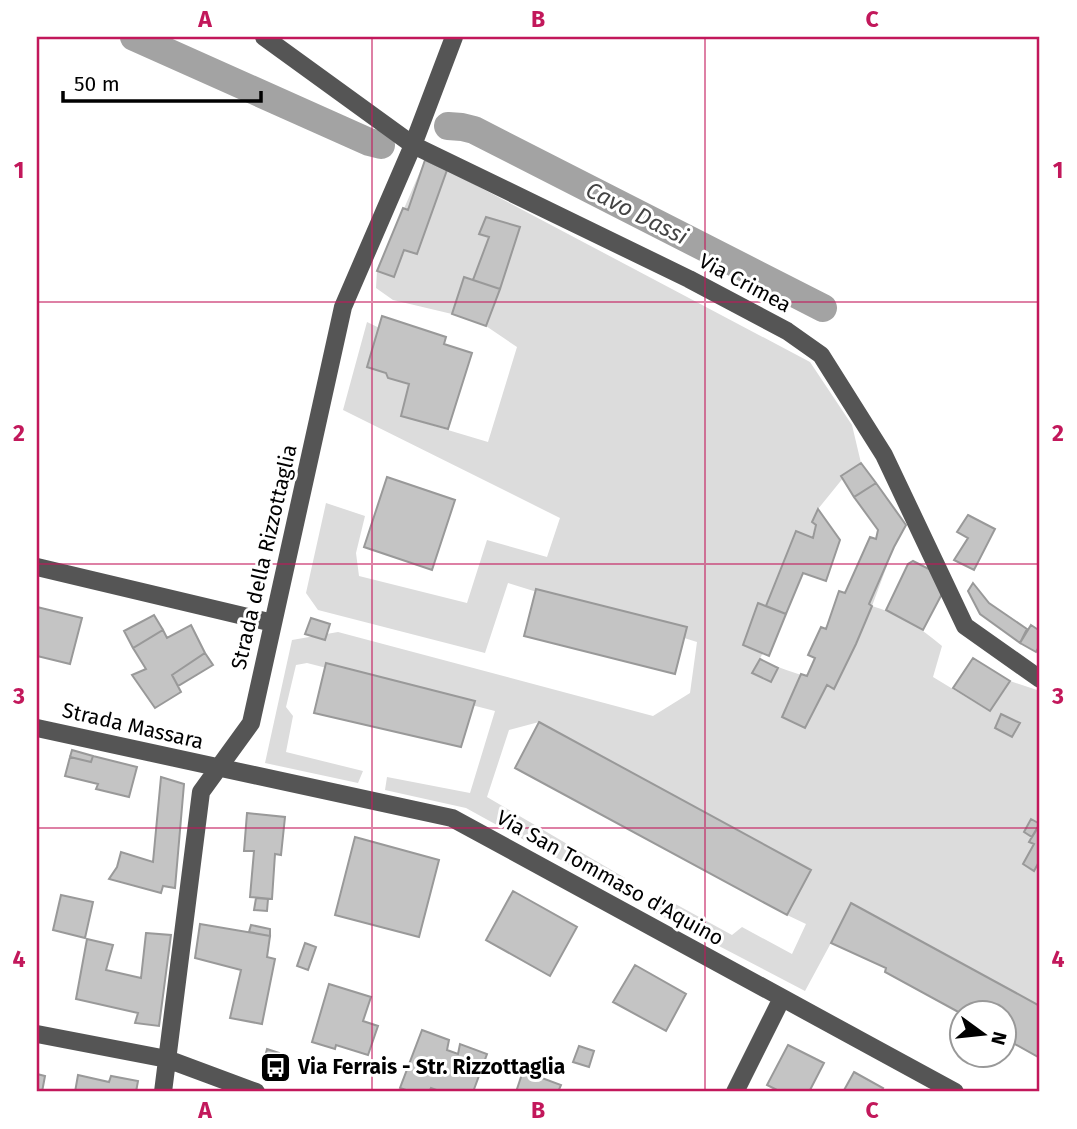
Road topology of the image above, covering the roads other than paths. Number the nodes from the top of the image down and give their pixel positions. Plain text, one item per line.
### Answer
1 (264, 37) edge
2 (454, 37) edge
3 (413, 145) junction
4 (37, 567) edge
5 (273, 623) junction
6 (1040, 679) edge
7 (37, 728) edge
8 (219, 769) junction
9 (782, 998) junction
10 (37, 1034) edge
11 (167, 1059) junction
12 (163, 1092) edge
13 (256, 1092) edge
14 (736, 1092) edge
15 (955, 1092) edge

1 - 3 street, Via Crimea
2 - 3 street, Strada della Rizzottaglia
3 - 5 street, Strada della Rizzottaglia
3 - 6 street, Via Crimea
4 - 5 street
5 - 8 street, Strada della Rizzottaglia
7 - 8 street, Strada Massara
8 - 9 street, Via San Tommaso d'Aquino
8 - 11 street, Strada della Rizzottaglia
9 - 14 street
9 - 15 street, Via San Tommaso d'Aquino
10 - 11 street
11 - 12 street, Strada della Rizzottaglia
11 - 13 street

